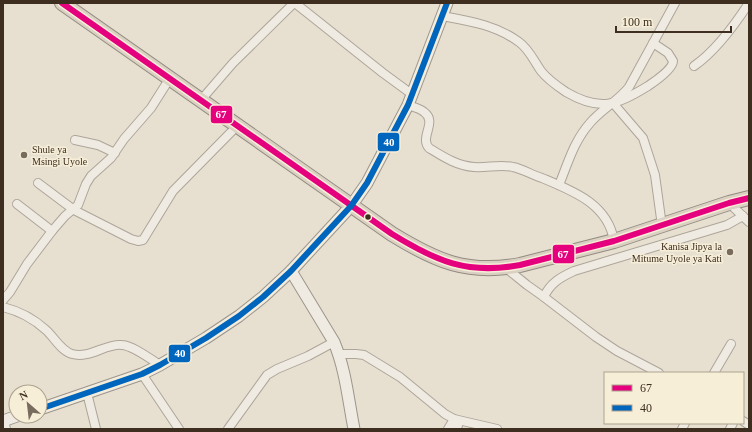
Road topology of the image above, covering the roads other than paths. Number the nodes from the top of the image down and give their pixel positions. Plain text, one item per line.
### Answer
1 (62, 3) edge
2 (295, 3) edge
3 (447, 3) edge
4 (675, 3) edge
5 (746, 5) edge
6 (442, 16) junction
7 (653, 43) junction
8 (694, 66) dead end
9 (170, 78) junction
10 (201, 100) junction
11 (411, 100) junction
12 (613, 103) junction
13 (238, 125) junction
14 (75, 140) dead end
15 (115, 153) junction
16 (38, 183) dead end
17 (558, 185) junction
18 (749, 198) edge
19 (730, 202) junction
20 (17, 204) dead end
21 (351, 206) junction
22 (74, 210) junction
23 (746, 219) edge
24 (662, 226) junction
25 (52, 231) junction
26 (614, 241) junction
27 (506, 268) junction
28 (291, 271) junction
29 (544, 297) junction
30 (3, 300) edge
31 (3, 307) edge
32 (334, 342) junction
33 (731, 344) dead end
34 (339, 354) junction
35 (160, 365) junction
36 (657, 372) edge
37 (715, 372) edge
38 (142, 374) junction
39 (86, 393) junction
40 (48, 406) edge
41 (457, 423) edge
42 (176, 427) edge
43 (352, 428) edge
44 (96, 429) edge
45 (228, 429) edge
46 (448, 429) edge
47 (496, 429) edge

1 - 9 highway
2 - 10 street
2 - 11 street
3 - 6 street
4 - 7 street
5 - 8 street
6 - 11 street
6 - 12 street
7 - 12 street
7 - 12 street
9 - 10 highway
9 - 15 street
10 - 13 highway
11 - 17 street
11 - 21 street
12 - 17 street
12 - 24 street
13 - 21 highway
13 - 22 street
14 - 15 street
15 - 22 street
16 - 22 street
17 - 26 street
18 - 19 highway
19 - 23 street
19 - 24 highway
20 - 25 street
21 - 27 highway
21 - 28 street
22 - 25 street
23 - 29 street
24 - 26 highway
25 - 30 street
26 - 27 highway
27 - 29 street
28 - 32 street
28 - 35 street
29 - 36 street
31 - 35 street
32 - 34 street
32 - 45 street
33 - 37 street
34 - 41 street
34 - 43 street
35 - 38 street
38 - 39 street
38 - 42 street
39 - 40 street
39 - 44 street
41 - 46 street
41 - 47 street

